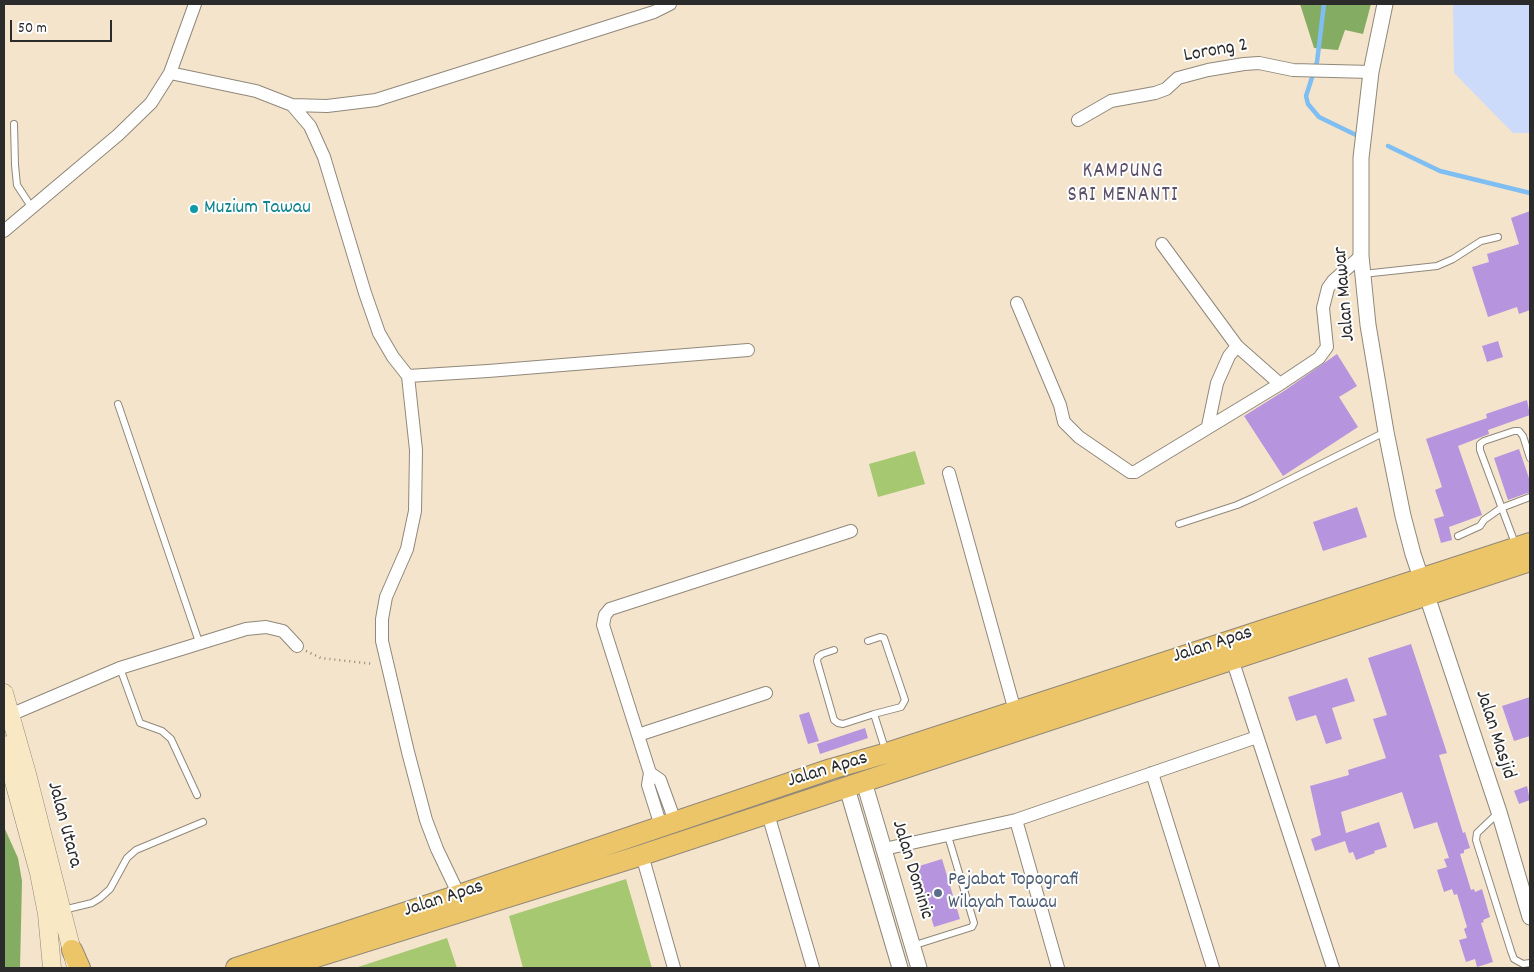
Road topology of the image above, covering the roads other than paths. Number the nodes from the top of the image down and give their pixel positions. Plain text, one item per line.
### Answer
1 (195, 4) edge
2 (670, 4) edge
3 (1385, 4) edge
4 (1371, 72) junction
5 (170, 73) junction
6 (292, 105) junction
7 (1078, 120) dead end
8 (14, 124) dead end
9 (32, 208) junction
10 (15, 223) junction
11 (4, 231) edge
12 (4, 236) edge
13 (1498, 237) dead end
14 (1162, 244) dead end
15 (1361, 256) junction
16 (1362, 274) junction
17 (1017, 303) dead end
18 (1237, 346) junction
19 (748, 350) dead end
20 (408, 376) junction
21 (1280, 384) junction
22 (118, 404) dead end
23 (1208, 426) junction
24 (1386, 432) junction
25 (1530, 458) edge
26 (949, 473) dead end
27 (1530, 497) edge
28 (1501, 508) junction
29 (1179, 524) dead end
30 (851, 531) dead end
31 (1458, 536) dead end
32 (1526, 550) edge
33 (1424, 586) junction
34 (868, 641) dead end
35 (199, 642) junction
36 (296, 646) road end
37 (834, 650) dead end
38 (1232, 659) junction
39 (120, 668) junction
40 (4, 693) edge
41 (766, 694) dead end
42 (1015, 711) junction
43 (874, 714) junction
44 (10, 715) junction
45 (638, 735) junction
46 (1257, 737) junction
47 (4, 745) edge
48 (887, 753) junction
49 (831, 769) junction
50 (1152, 773) junction
51 (855, 785) junction
52 (197, 796) dead end
53 (1499, 812) junction
54 (768, 814) junction
55 (1016, 820) junction
56 (203, 822) dead end
57 (668, 824) junction
58 (948, 836) junction
59 (884, 849) junction
60 (642, 855) junction
61 (459, 895) junction
62 (63, 910) junction
63 (1530, 917) edge
64 (912, 946) junction
65 (76, 962) edge
66 (1530, 964) edge
67 (52, 968) edge
68 (236, 968) edge
69 (281, 968) edge
70 (674, 968) edge
71 (813, 968) edge
72 (900, 968) edge
73 (919, 968) edge
74 (1058, 968) edge
75 (1213, 968) edge
76 (1333, 968) edge

1 - 5 street
2 - 6 street
3 - 4 street, Jalan Mawar
4 - 7 street, Lorong 2
4 - 15 street, Jalan Mawar
5 - 6 street
5 - 9 street
6 - 20 street
8 - 9 lane
9 - 10 street
10 - 11 street
10 - 12 street
13 - 16 lane
14 - 18 street
15 - 16 street, Jalan Mawar
15 - 21 street
16 - 24 street, Jalan Mawar
17 - 23 street
18 - 21 street
18 - 23 street
19 - 20 street
20 - 61 street
21 - 23 street
22 - 35 lane
24 - 29 lane
24 - 33 street, Jalan Mawar
25 - 28 lane
26 - 42 street
27 - 28 lane
28 - 31 lane
28 - 32 lane
30 - 45 street
32 - 33 highway
33 - 38 highway, Jalan Apas
33 - 42 highway, Jalan Apas
33 - 53 street, Jalan Masjid
34 - 43 lane
35 - 36 street
35 - 39 street
37 - 43 lane
38 - 46 street
38 - 51 highway, Jalan Apas
39 - 44 street
39 - 52 lane
40 - 44 main road, Jalan Utara
41 - 45 street
42 - 48 highway, Jalan Apas
43 - 48 lane
44 - 62 main road, Jalan Utara
45 - 57 street
46 - 50 street
46 - 76 street
47 - 67 main road, Jalan Utara
48 - 49 highway, Jalan Apas
49 - 51 highway
49 - 57 highway, Jalan Apas
50 - 55 street
50 - 75 street
51 - 54 highway, Jalan Apas
51 - 59 street, Jalan Dominic
51 - 72 street, Jalan Dominic
53 - 63 street, Jalan Masjid
53 - 66 lane
54 - 60 highway, Jalan Apas
54 - 71 street
55 - 58 street
55 - 74 street
56 - 62 lane
57 - 61 highway, Jalan Apas
58 - 59 street
58 - 64 lane
59 - 64 street, Jalan Dominic
60 - 69 highway, Jalan Apas
60 - 70 street
61 - 68 highway, Jalan Apas
62 - 65 main road, Jalan Utara
64 - 73 street, Jalan Dominic

